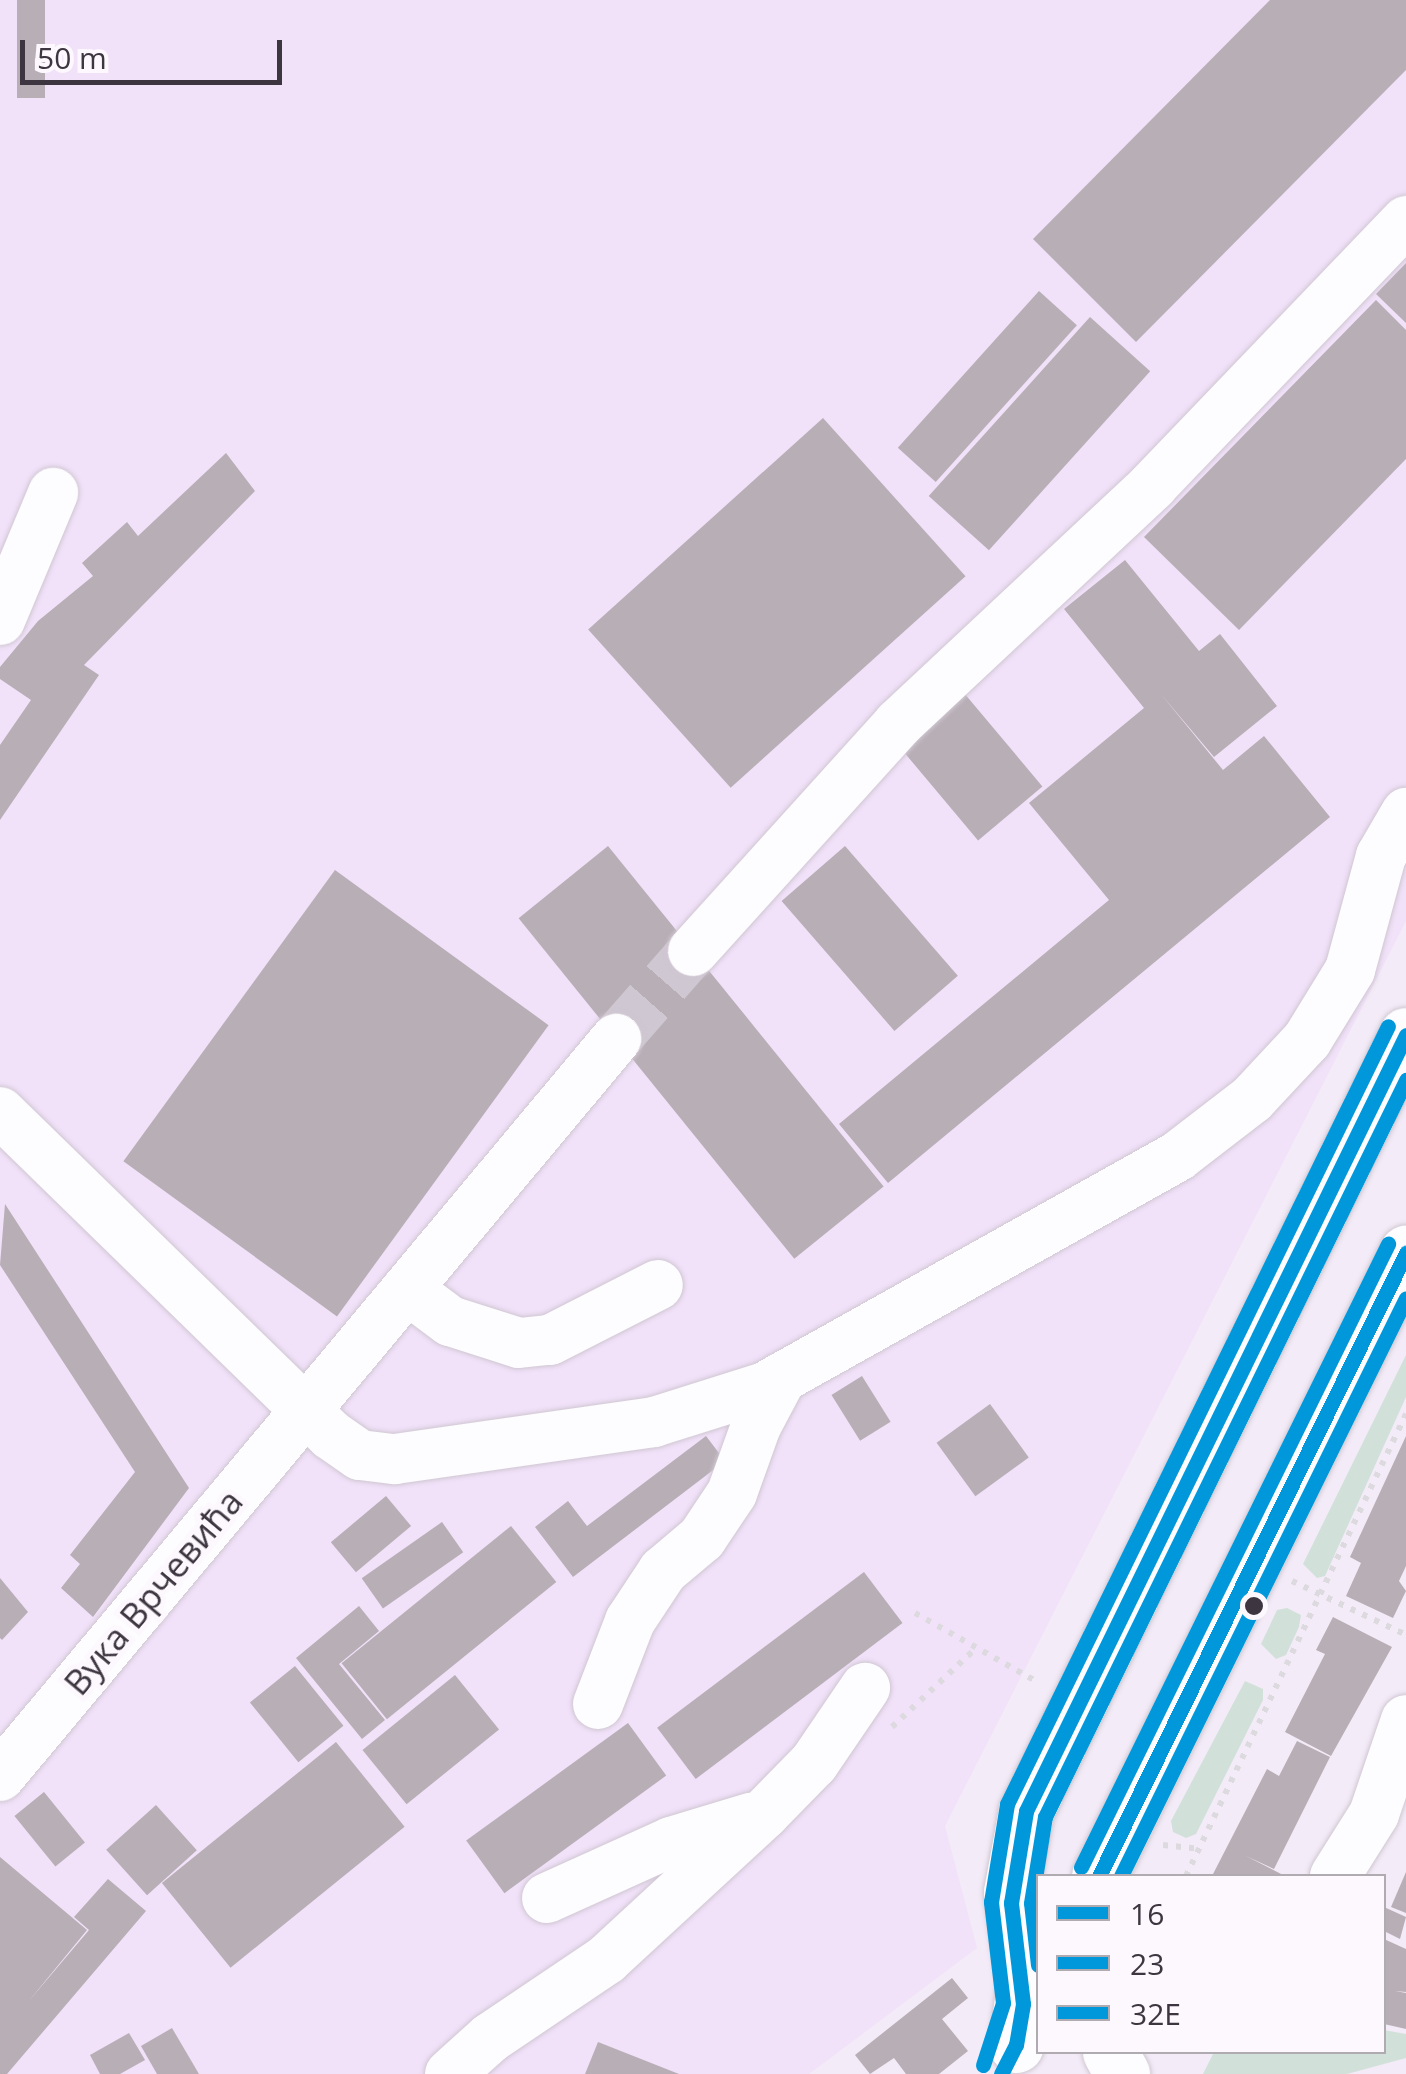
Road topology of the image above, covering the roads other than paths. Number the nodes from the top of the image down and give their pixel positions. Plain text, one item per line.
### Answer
1 (1406, 221) edge
2 (54, 494) dead end
3 (0, 620) edge
4 (1406, 813) edge
5 (693, 951) tunnel mouth
6 (1406, 1035) edge
7 (616, 1039) tunnel mouth
8 (0, 1112) edge
9 (1406, 1253) edge
10 (658, 1285) dead end
11 (407, 1289) junction
12 (782, 1377) junction
13 (306, 1409) junction
14 (865, 1688) dead end
15 (598, 1704) dead end
16 (1406, 1720) edge
17 (0, 1776) edge
18 (764, 1814) junction
19 (1017, 1852) junction
20 (1101, 1874) edge
21 (1336, 1874) edge
22 (547, 1898) dead end
23 (1036, 1912) edge
24 (1019, 2040) edge
25 (450, 2074) edge

1 - 5 street
2 - 3 street
4 - 12 street
6 - 19 main road
7 - 11 street, Вука Врчевића
8 - 13 street
9 - 20 main road
10 - 11 street
11 - 13 street, Вука Врчевића
12 - 13 street
12 - 15 street
13 - 17 street, Вука Врчевића
14 - 18 street
16 - 21 street
18 - 22 street
18 - 25 street
19 - 23 main road
19 - 24 main road

